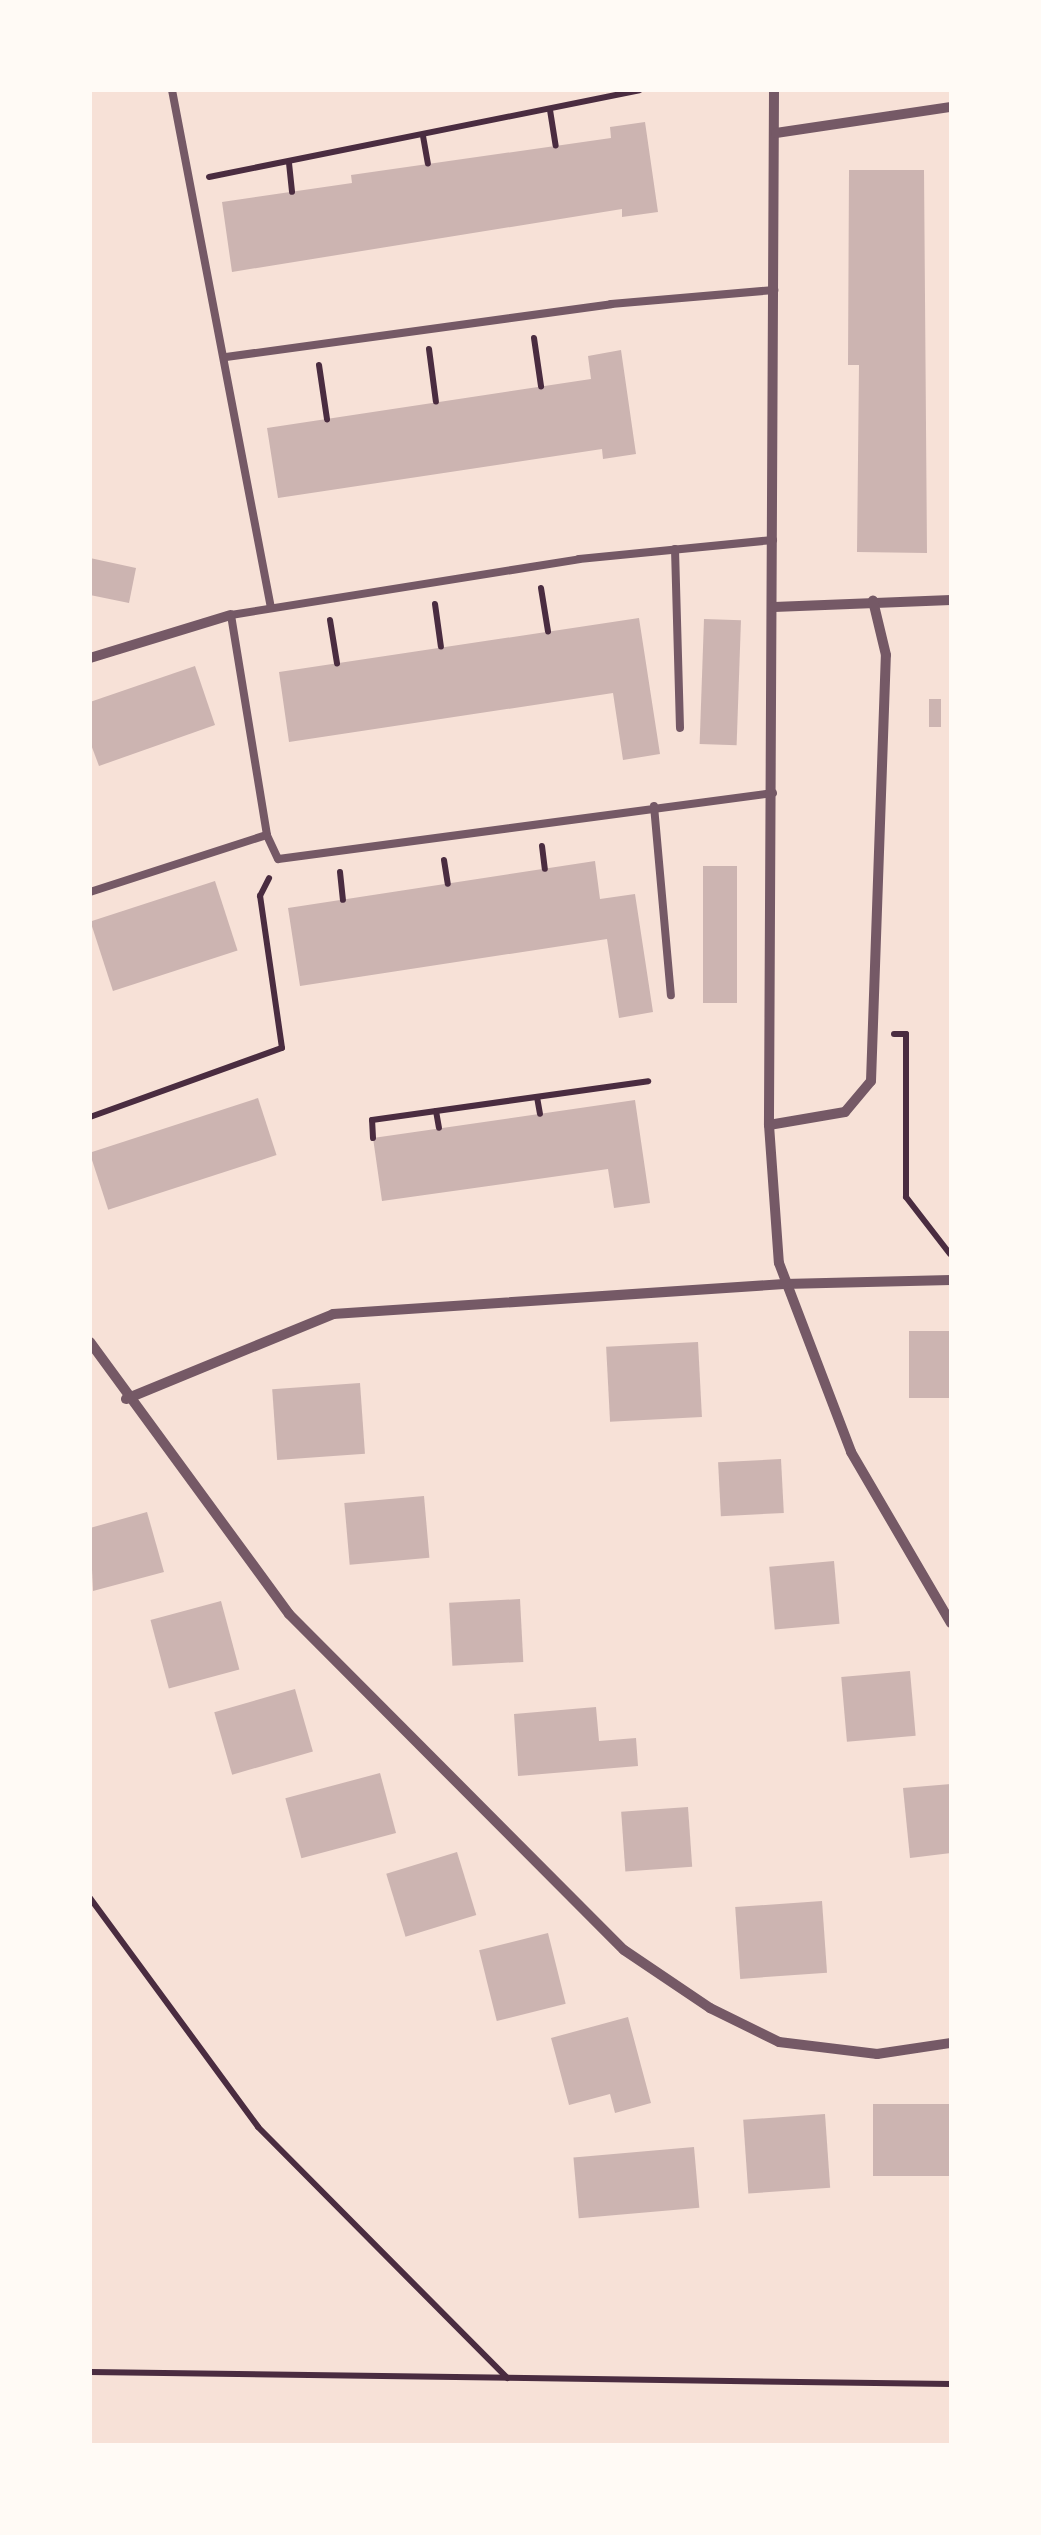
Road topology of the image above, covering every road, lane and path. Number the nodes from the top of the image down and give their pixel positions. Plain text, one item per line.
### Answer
1 (172, 90) edge
2 (640, 90) edge
3 (774, 90) edge
4 (951, 107) edge
5 (550, 110) junction
6 (776, 133) junction
7 (423, 136) junction
8 (556, 146) dead end
9 (289, 163) junction
10 (428, 164) dead end
11 (190, 180) junction
12 (292, 192) dead end
13 (774, 290) junction
14 (530, 315) junction
15 (426, 328) junction
16 (316, 344) junction
17 (226, 357) junction
18 (541, 386) dead end
19 (436, 402) dead end
20 (326, 418) dead end
21 (773, 540) junction
22 (675, 549) junction
23 (538, 566) junction
24 (431, 582) junction
25 (327, 599) junction
26 (951, 600) edge
27 (872, 601) junction
28 (774, 607) junction
29 (272, 608) junction
30 (231, 615) junction
31 (548, 631) dead end
32 (441, 648) dead end
33 (90, 658) edge
34 (338, 663) dead end
35 (680, 728) dead end
36 (774, 793) junction
37 (654, 806) junction
38 (267, 835) junction
39 (278, 859) junction
40 (90, 892) edge
41 (672, 995) dead end
42 (876, 1033) junction
43 (648, 1081) dead end
44 (537, 1097) junction
45 (436, 1111) junction
46 (540, 1114) dead end
47 (90, 1117) edge
48 (769, 1125) junction
49 (439, 1128) dead end
50 (373, 1138) dead end
51 (951, 1255) edge
52 (951, 1280) edge
53 (784, 1284) junction
54 (90, 1342) edge
55 (126, 1400) junction
56 (949, 1617) edge
57 (90, 1898) edge
58 (951, 2043) edge
59 (90, 2372) edge
60 (507, 2378) junction
61 (951, 2384) edge

1 - 11 lane
2 - 5 path
3 - 6 street
4 - 6 street
5 - 7 path
5 - 8 path
6 - 13 street
7 - 9 path
7 - 10 path
9 - 11 path
9 - 12 path
11 - 17 lane
13 - 14 lane
13 - 21 street
14 - 15 lane
14 - 18 path
15 - 16 lane
15 - 19 path
16 - 17 lane
16 - 20 path
17 - 29 lane
21 - 22 lane
21 - 28 street
22 - 23 lane
22 - 35 lane
23 - 24 lane
23 - 31 path
24 - 25 lane
24 - 32 path
25 - 29 lane
25 - 34 path
26 - 27 street
27 - 28 street
27 - 42 street
28 - 36 street
29 - 30 lane
30 - 33 street
30 - 38 lane
36 - 37 lane
36 - 48 street
37 - 39 lane
37 - 41 lane
38 - 39 lane
38 - 40 lane
39 - 47 path
42 - 48 street
42 - 51 path
43 - 44 path
44 - 45 path
44 - 46 path
45 - 49 path
45 - 50 path
48 - 53 street
52 - 53 street
53 - 55 street
53 - 56 street
54 - 55 street
55 - 58 street
57 - 60 path
59 - 60 path
60 - 61 path

